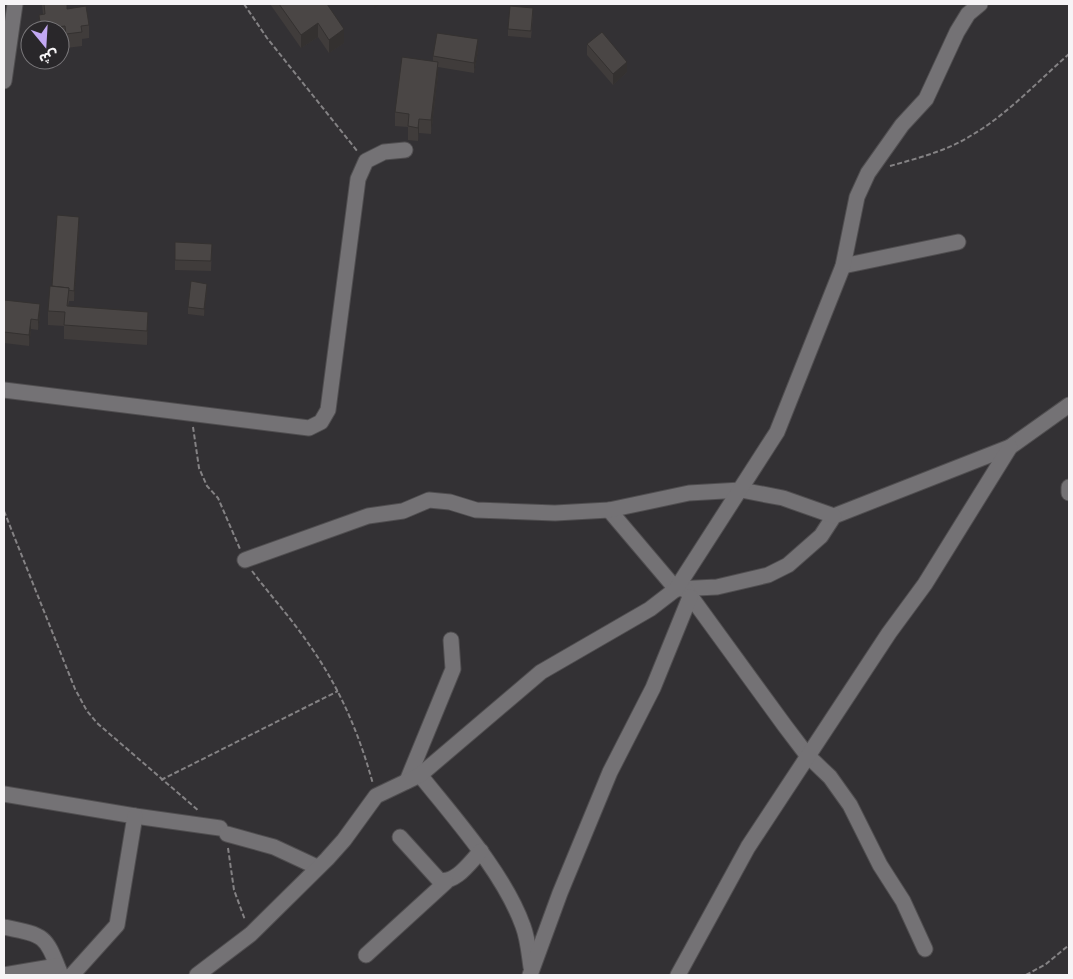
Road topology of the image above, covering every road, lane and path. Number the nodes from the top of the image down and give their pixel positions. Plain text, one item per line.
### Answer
1 (15, 4) edge
2 (244, 4) edge
3 (980, 4) edge
4 (1069, 54) edge
5 (4, 74) edge
6 (405, 150) dead end
7 (366, 161) junction
8 (868, 173) junction
9 (958, 242) dead end
10 (843, 266) junction
11 (4, 390) edge
12 (1069, 405) edge
13 (191, 413) junction
14 (1010, 447) junction
15 (1069, 488) edge
16 (741, 490) junction
17 (1069, 493) edge
18 (608, 510) junction
19 (4, 511) edge
20 (834, 516) junction
21 (245, 560) junction
22 (684, 592) junction
23 (451, 640) dead end
24 (338, 691) junction
25 (807, 755) junction
26 (413, 778) junction
27 (162, 780) junction
28 (4, 794) edge
29 (376, 796) junction
30 (202, 813) dead end
31 (135, 816) junction
32 (223, 831) junction
33 (400, 838) dead end
34 (481, 851) junction
35 (317, 867) junction
36 (446, 882) junction
37 (4, 927) edge
38 (251, 934) junction
39 (1069, 945) edge
40 (926, 949) dead end
41 (366, 956) dead end
42 (59, 970) edge
43 (531, 972) edge
44 (4, 975) edge
45 (72, 975) edge
46 (197, 975) edge
47 (678, 975) edge
48 (1026, 975) edge

1 - 5 street
2 - 7 path
3 - 8 street
4 - 8 path
6 - 7 street
7 - 13 street
8 - 10 street
9 - 10 street
10 - 16 street
11 - 13 street
12 - 14 street
13 - 21 path
14 - 20 street
14 - 25 street
15 - 17 street
16 - 18 street
16 - 20 street
16 - 22 street
18 - 21 street
18 - 22 street
19 - 27 path
20 - 22 street
21 - 24 path
22 - 25 street
22 - 26 street
22 - 43 street
23 - 26 street
24 - 27 path
24 - 29 path
25 - 40 street
25 - 47 street
26 - 29 street
26 - 34 street
27 - 30 path
28 - 31 street
29 - 35 street
31 - 32 street
31 - 45 street
32 - 35 street
32 - 38 path
33 - 36 street
34 - 36 street
34 - 43 street
35 - 38 street
36 - 41 street
37 - 42 street
38 - 46 street
39 - 48 path
42 - 44 street

